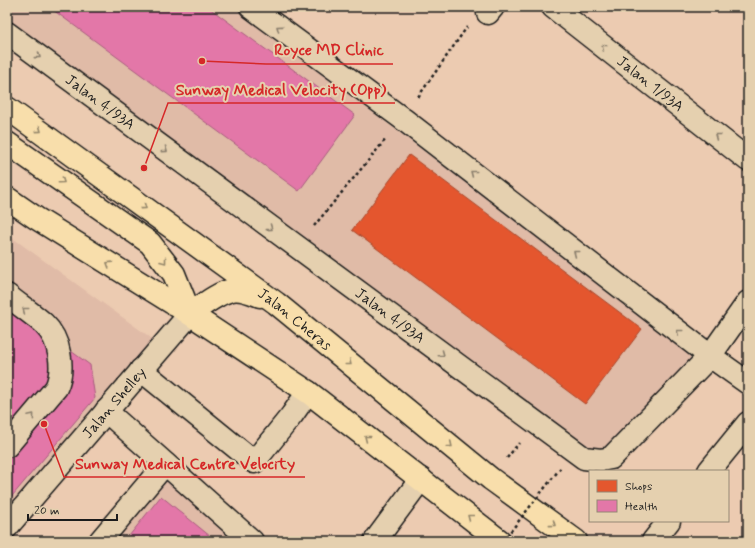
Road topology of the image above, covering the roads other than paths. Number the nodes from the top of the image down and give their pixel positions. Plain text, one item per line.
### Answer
1 (250, 7) edge
2 (553, 7) edge
3 (7, 33) edge
4 (7, 108) edge
5 (7, 143) edge
6 (748, 160) edge
7 (7, 198) edge
8 (7, 295) edge
9 (748, 302) edge
10 (276, 303) junction
11 (190, 314) junction
12 (710, 356) junction
13 (141, 370) junction
14 (748, 383) edge
15 (308, 392) junction
16 (106, 411) junction
17 (748, 423) edge
18 (7, 446) edge
19 (165, 464) junction
20 (710, 470) edge
21 (421, 479) junction
22 (668, 522) edge
23 (7, 526) edge
24 (100, 541) edge
25 (252, 541) edge
26 (375, 541) edge
27 (501, 541) edge
28 (576, 541) edge
29 (653, 541) edge

12 -> 1 street
6 -> 2 street, Jalan 1/93A
3 -> 12 street, Jalan 4/93A
4 -> 10 main road, Jalan Cheras
5 -> 11 main road
11 -> 7 main road
18 -> 8 street
9 - 12 street, Jalan 4/93A
10 - 11 main road
10 -> 28 main road, Jalan Cheras
11 - 13 street, Jalan Shelley
11 - 15 main road
12 - 14 street
13 - 15 street
13 - 16 street, Jalan Shelley
21 -> 15 main road
16 - 19 street
16 - 23 street, Jalan Shelley
17 - 20 street
19 - 24 street
19 - 25 street
21 - 26 street
27 -> 21 main road
22 - 29 street

